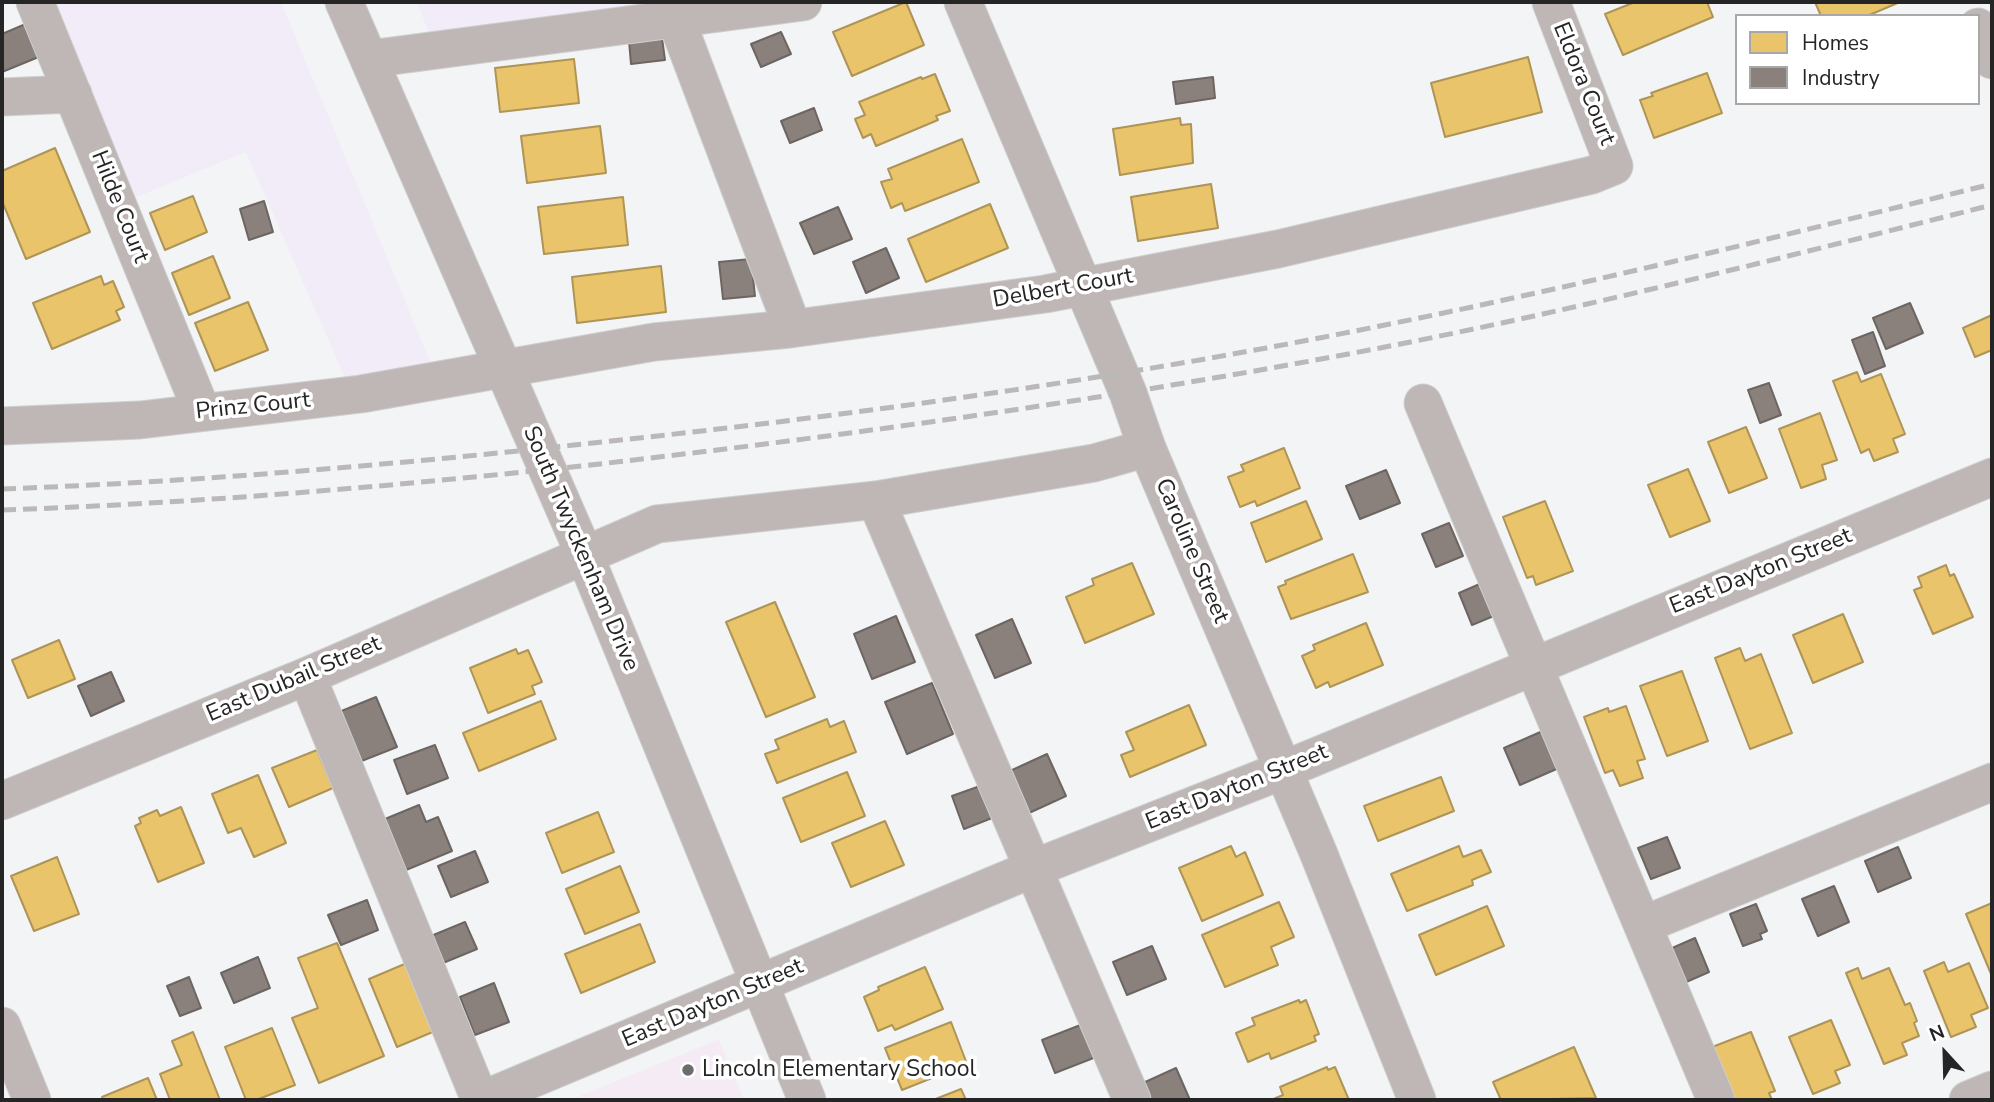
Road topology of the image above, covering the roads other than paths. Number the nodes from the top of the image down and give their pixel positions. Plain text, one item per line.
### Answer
1 (35, 2) edge
2 (344, 2) edge
3 (803, 2) edge
4 (963, 2) edge
5 (1551, 2) edge
6 (676, 19) junction
7 (1980, 32) edge
8 (369, 60) junction
9 (1992, 61) edge
10 (74, 94) junction
11 (2, 97) edge
12 (1614, 166) joint
13 (1082, 286) junction
14 (790, 329) junction
15 (503, 368) junction
16 (1423, 402) dead end
17 (202, 412) junction
18 (2, 426) edge
19 (1147, 448) junction
20 (1992, 477) edge
21 (876, 500) junction
22 (585, 556) junction
23 (1534, 665) junction
24 (307, 676) junction
25 (1281, 771) junction
26 (1992, 782) edge
27 (2, 801) edge
28 (1032, 869) junction
29 (1643, 925) junction
30 (759, 985) junction
31 (2, 1026) edge
32 (1992, 1090) edge
33 (32, 1100) edge
34 (481, 1100) edge
35 (807, 1100) edge
36 (1132, 1100) edge
37 (1416, 1100) edge
38 (1716, 1100) edge
39 (1968, 1100) edge

1 - 10 street, Hilde Court
2 - 8 street, South Twyckenham Drive
3 - 6 street
4 - 13 street, Caroline Street
5 - 12 street, Eldora Court
6 - 8 street
6 - 14 street
7 - 9 street
8 - 15 street, South Twyckenham Drive
10 - 11 street
10 - 17 street, Hilde Court
12 - 13 street, Delbert Court
13 - 14 street, Delbert Court
13 - 19 street, Caroline Street
14 - 15 street, Delbert Court
15 - 17 street, Prinz Court
15 - 22 street, South Twyckenham Drive
16 - 23 street
17 - 18 street, Prinz Court
19 - 21 street, East Dubail Street
19 - 25 street, Caroline Street
20 - 23 street, East Dayton Street
21 - 22 street, East Dubail Street
21 - 28 street
22 - 24 street, East Dubail Street
22 - 30 street, South Twyckenham Drive
23 - 25 street, East Dayton Street
23 - 29 street
24 - 27 street, East Dubail Street
24 - 34 street
25 - 28 street, East Dayton Street
25 - 37 street, Caroline Street
26 - 29 street
28 - 30 street, East Dayton Street
28 - 36 street
29 - 38 street
30 - 34 street, East Dayton Street
30 - 35 street, South Twyckenham Drive
31 - 33 street
32 - 39 street

